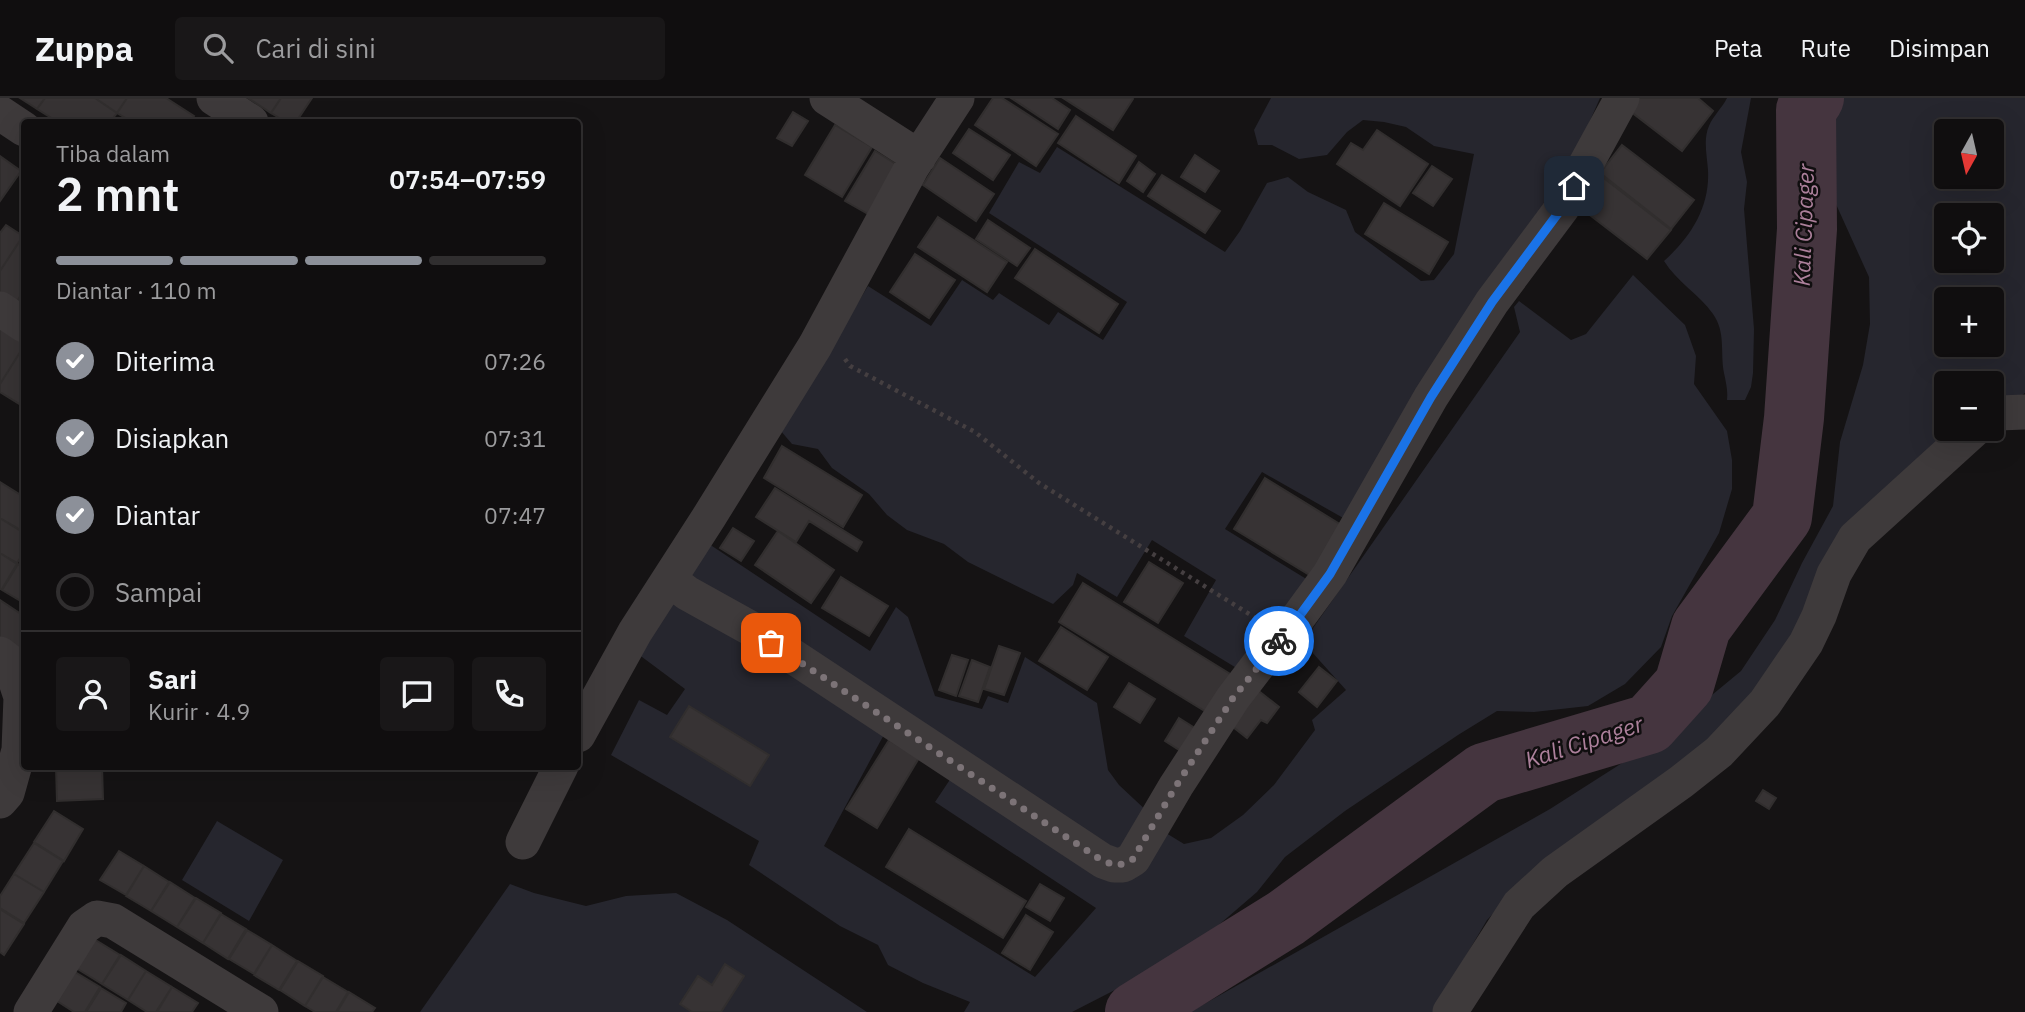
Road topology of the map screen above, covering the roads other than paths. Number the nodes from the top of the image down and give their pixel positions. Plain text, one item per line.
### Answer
1 (214, 98) edge
2 (827, 98) edge
3 (957, 98) edge
4 (1622, 98) edge
5 (0, 113) edge
6 (246, 119) edge
7 (21, 127) edge
8 (919, 157) junction
9 (0, 309) edge
10 (21, 323) edge
11 (1973, 441) edge
12 (669, 579) junction
13 (11, 659) edge
14 (21, 697) junction
15 (0, 726) edge
16 (581, 730) edge
17 (559, 770) edge
18 (0, 801) edge
19 (523, 842) dead end
20 (31, 1012) edge
21 (261, 1012) edge
22 (1450, 1012) edge

1 - 6 street
2 - 8 street
3 - 8 street
4 - 12 street
5 - 7 street
8 - 12 street
9 - 10 street
11 - 22 street
12 - 16 street
13 - 14 street
14 - 15 street
14 - 18 street
17 - 19 street
20 - 21 street

